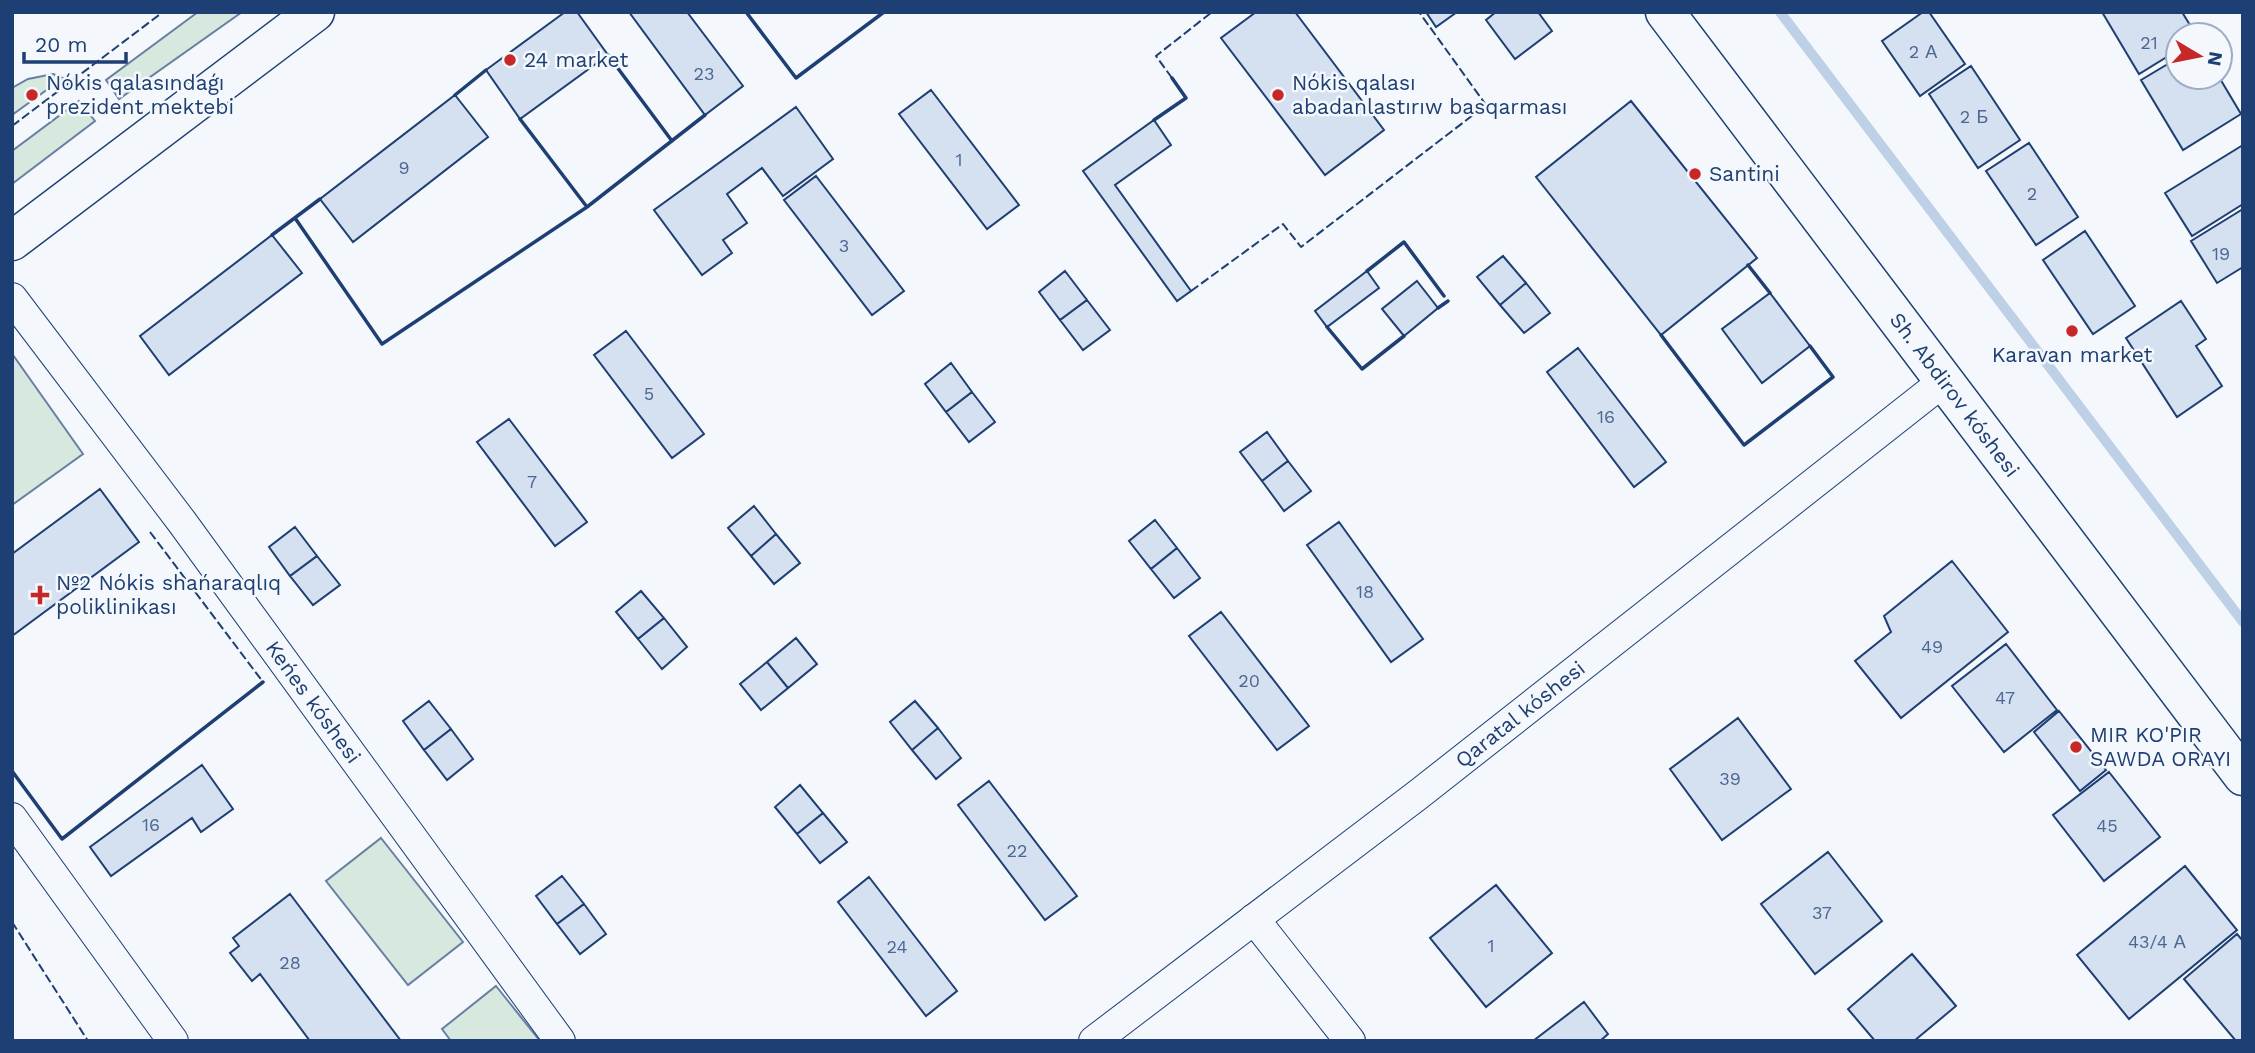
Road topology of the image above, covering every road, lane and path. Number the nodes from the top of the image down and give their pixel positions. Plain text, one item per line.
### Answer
1 (315, 12) edge
2 (1665, 12) edge
3 (12, 241) edge
4 (12, 298) edge
5 (1944, 381) junction
6 (2243, 776) edge
7 (12, 818) edge
8 (1254, 919) junction
9 (173, 1041) edge
10 (560, 1041) edge
11 (1094, 1041) edge
12 (1350, 1041) edge

1 - 3 street
2 - 5 street, Sh. Abdirov kóshesi
4 - 10 street, Keńes kóshesi
5 - 6 street, Sh. Abdirov kóshesi
5 - 8 street, Qaratal kóshesi
7 - 9 street
8 - 11 street, Qaratal kóshesi
8 - 12 street

